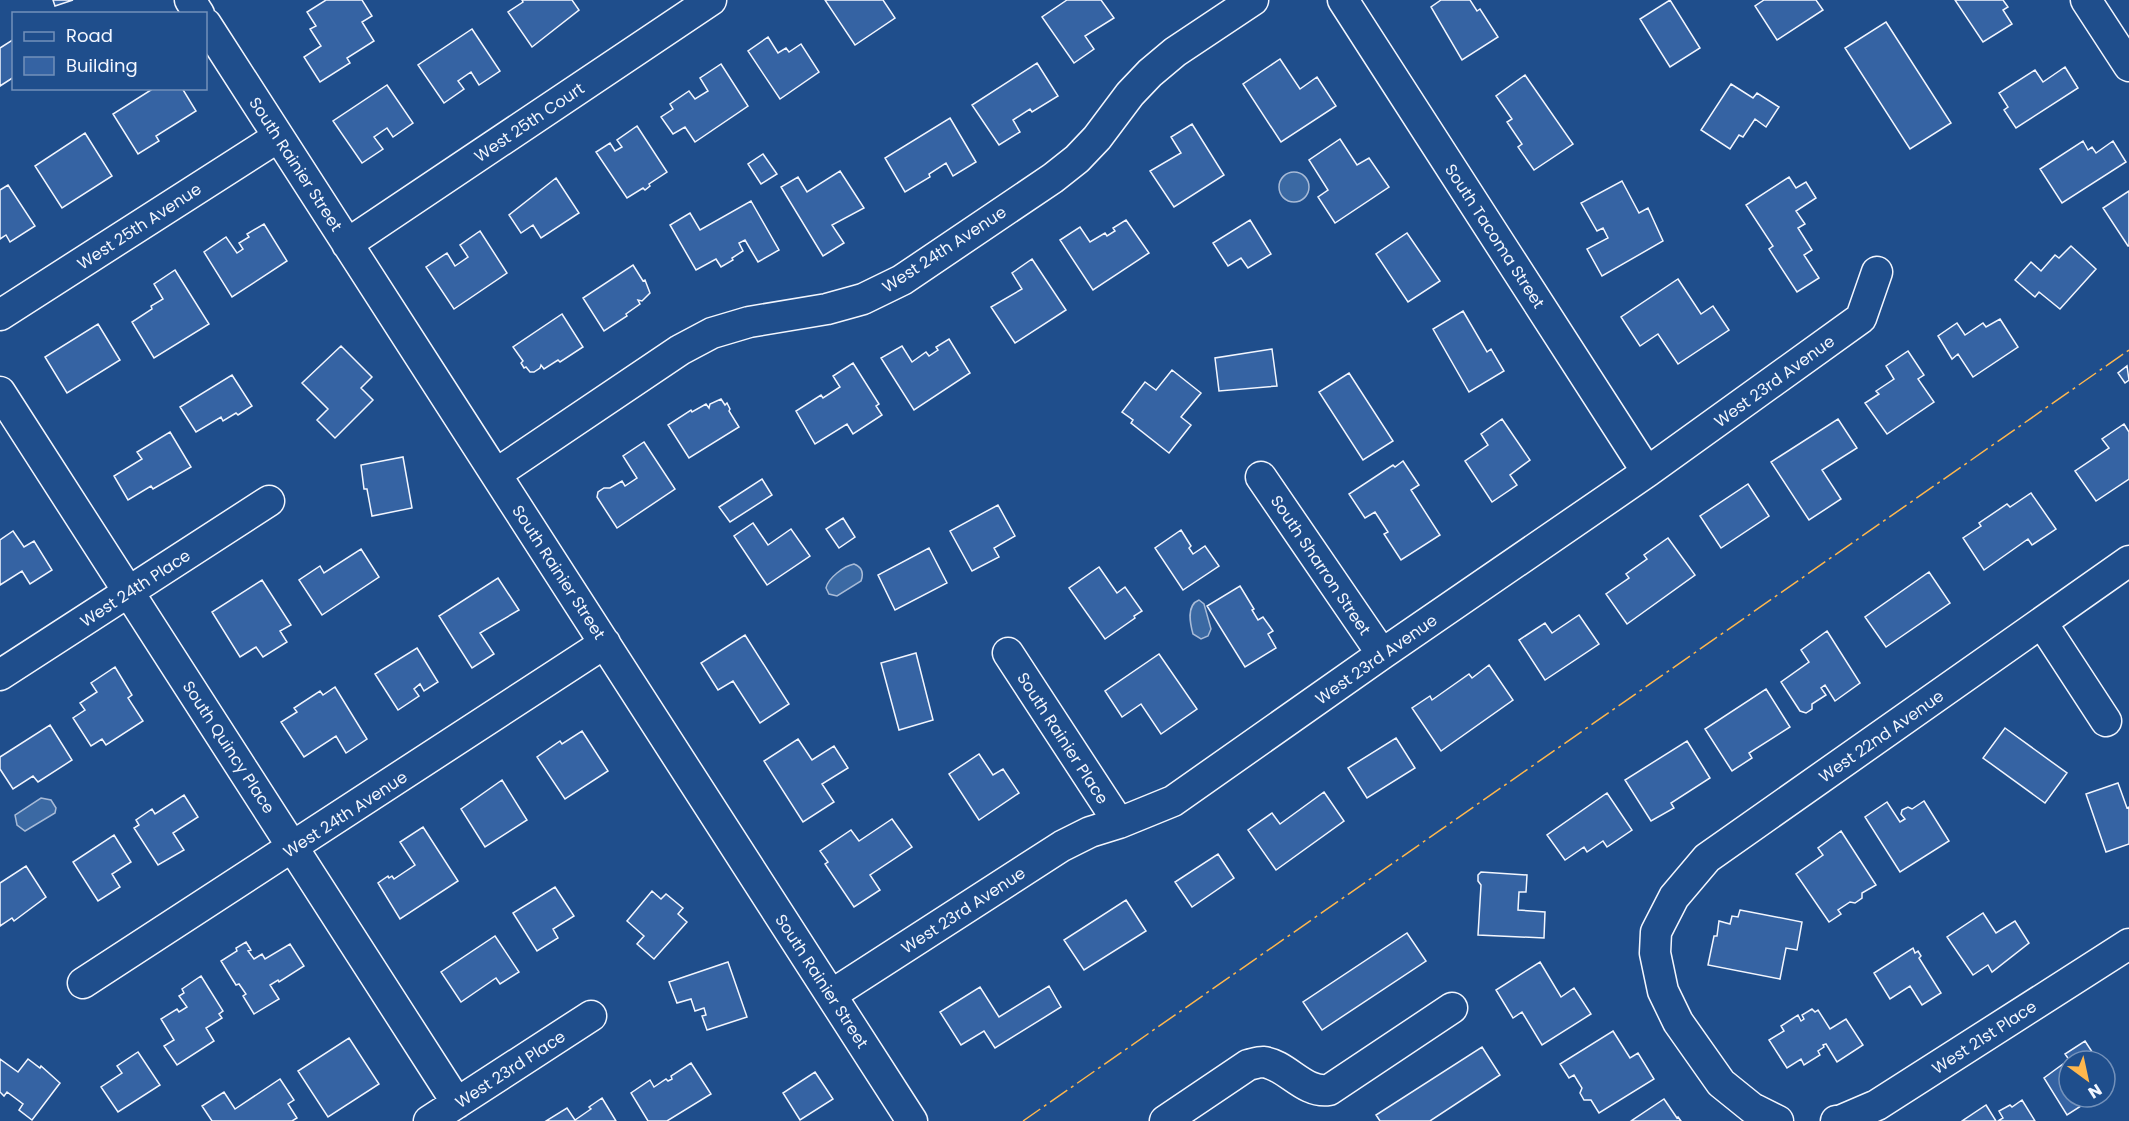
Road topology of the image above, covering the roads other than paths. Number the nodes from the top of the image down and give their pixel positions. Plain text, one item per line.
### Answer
1 (711, 0) edge
2 (1253, 0) edge
3 (1343, 0) edge
4 (2086, 0) edge
5 (207, 26) edge
6 (2129, 66) edge
7 (278, 137) junction
8 (347, 244) junction
9 (1877, 272) dead end
10 (0, 315) edge
11 (0, 392) edge
12 (1647, 472) junction
13 (496, 474) junction
14 (1261, 477) dead end
15 (269, 501) dead end
16 (2129, 561) edge
17 (128, 592) junction
18 (2042, 623) junction
19 (604, 643) junction
20 (1008, 653) dead end
21 (1382, 654) junction
22 (0, 675) edge
23 (2106, 721) dead end
24 (1119, 824) junction
25 (293, 848) junction
26 (2129, 944) edge
27 (83, 983) dead end
28 (831, 995) junction
29 (1452, 1008) dead end
30 (591, 1016) dead end
31 (457, 1102) junction
32 (429, 1121) edge
33 (912, 1121) edge
34 (1165, 1121) edge
35 (1778, 1121) edge
36 (1836, 1121) edge

1 - 8 street, West 25th Court
2 - 13 street, West 24th Avenue
3 - 12 street, South Tacoma Street
4 - 6 street
5 - 7 street, South Rainier Street
7 - 8 street, South Rainier Street
7 - 10 street, West 25th Avenue
8 - 13 street, South Rainier Street
9 - 12 street, West 23rd Avenue
11 - 17 street, South Quincy Place
12 - 21 street, West 23rd Avenue
13 - 19 street, South Rainier Street
14 - 21 street, South Sharron Street
15 - 17 street, West 24th Place
16 - 18 street, West 22nd Avenue
17 - 22 street, West 24th Place
17 - 25 street, South Quincy Place
18 - 23 street
18 - 35 street, West 22nd Avenue
19 - 25 street, West 24th Avenue
19 - 28 street, South Rainier Street
20 - 24 street, South Rainier Place
21 - 24 street, West 23rd Avenue
24 - 28 street, West 23rd Avenue
25 - 27 street, West 24th Avenue
25 - 31 street, South Quincy Place
26 - 36 street, West 21st Place
28 - 33 street, South Rainier Street
29 - 34 street
30 - 31 street, West 23rd Place
31 - 32 street, West 23rd Place

